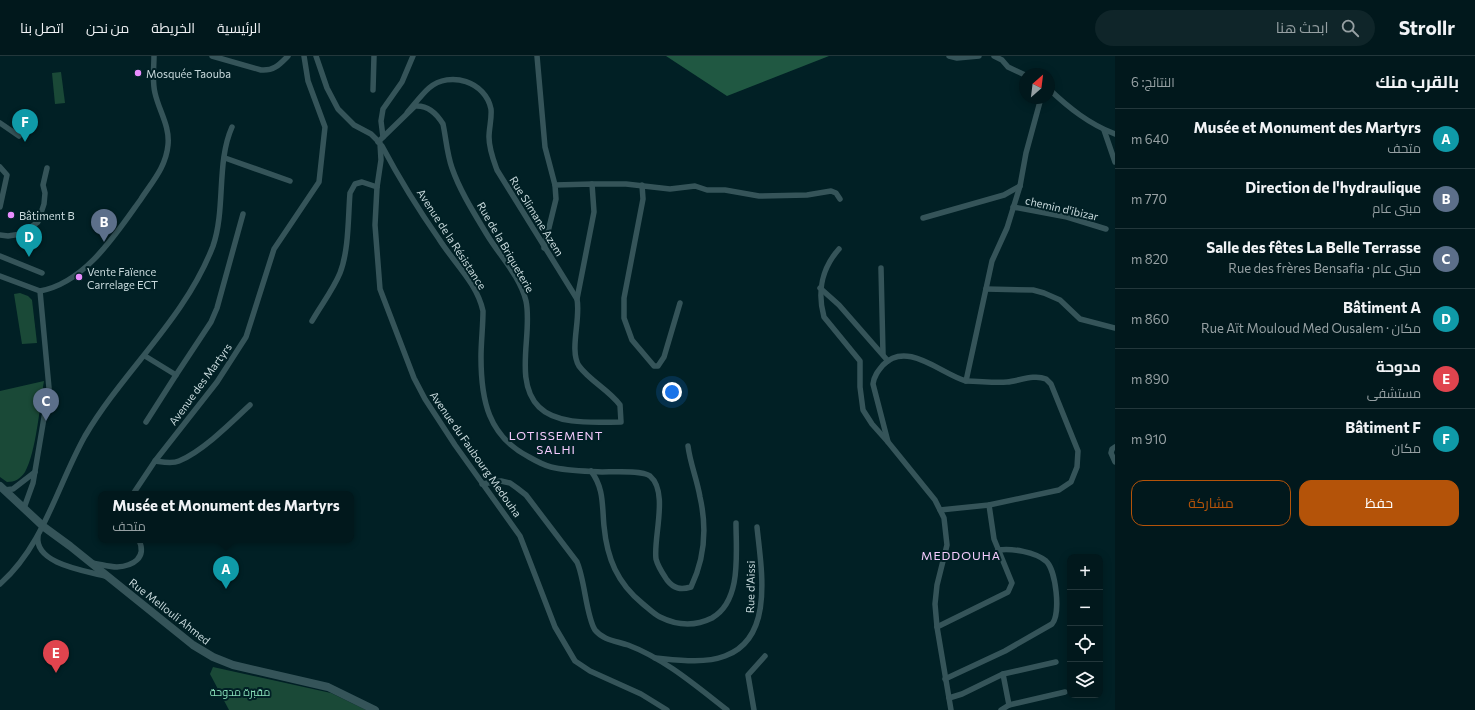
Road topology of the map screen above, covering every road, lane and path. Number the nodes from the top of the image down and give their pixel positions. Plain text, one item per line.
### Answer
1 (154, 56) edge
2 (212, 56) edge
3 (288, 56) edge
4 (304, 56) edge
5 (316, 56) edge
6 (374, 56) edge
7 (413, 56) edge
8 (537, 56) edge
9 (949, 56) edge
10 (979, 56) edge
11 (994, 56) edge
12 (1004, 58) edge
13 (1019, 72) edge
14 (374, 90) dead end
15 (1055, 95) edge
16 (1039, 104) edge
17 (407, 113) junction
18 (0, 123) edge
19 (232, 127) dead end
20 (1104, 130) junction
21 (1115, 134) edge
22 (19, 136) dead end
23 (383, 137) junction
24 (379, 142) junction
25 (224, 158) junction
26 (1115, 162) edge
27 (0, 167) edge
28 (46, 168) dead end
29 (290, 181) dead end
30 (592, 184) junction
31 (555, 185) junction
32 (642, 185) junction
33 (1020, 186) junction
34 (377, 187) junction
35 (840, 199) dead end
36 (1013, 206) junction
37 (0, 207) edge
38 (242, 214) dead end
39 (923, 218) dead end
40 (1106, 229) dead end
41 (0, 235) edge
42 (544, 248) junction
43 (839, 249) dead end
44 (0, 256) edge
45 (881, 268) dead end
46 (42, 273) dead end
47 (0, 276) edge
48 (820, 288) junction
49 (986, 290) junction
50 (40, 291) junction
51 (577, 299) junction
52 (680, 303) dead end
53 (312, 321) dead end
54 (1115, 328) edge
55 (883, 354) junction
56 (145, 356) junction
57 (888, 360) junction
58 (176, 375) junction
59 (966, 381) junction
60 (250, 405) dead end
61 (146, 422) dead end
62 (621, 422) joint
63 (888, 442) junction
64 (688, 446) dead end
65 (1115, 446) edge
66 (155, 461) junction
67 (1115, 462) edge
68 (591, 471) junction
69 (35, 472) junction
70 (482, 484) junction
71 (2, 488) edge
72 (135, 491) edge
73 (989, 505) junction
74 (24, 508) junction
75 (940, 510) junction
76 (736, 523) dead end
77 (44, 527) junction
78 (757, 527) dead end
79 (38, 535) junction
80 (140, 543) edge
81 (998, 550) junction
82 (91, 563) junction
83 (108, 576) junction
84 (0, 584) edge
85 (937, 627) junction
86 (765, 656) dead end
87 (653, 658) junction
88 (1056, 662) dead end
89 (1003, 674) junction
90 (945, 679) junction
91 (1064, 692) dead end
92 (949, 698) junction
93 (1009, 705) junction
94 (376, 710) edge
95 (667, 710) edge
96 (727, 710) edge
97 (754, 710) edge
98 (951, 710) edge
99 (1001, 710) edge

1 - 50 street
2 - 3 street
4 - 66 street, Avenue des Martyrs
5 - 24 street
6 - 14 street
7 - 23 street
8 - 31 street
9 - 10 street
11 - 12 street
12 - 13 street
15 - 20 street
16 - 33 street
17 - 23 street, Rue de la Briqueterie
17 - 42 street, Rue Slimane Azem
17 - 62 street, Rue de la Briqueterie
18 - 22 street
19 - 25 street
20 - 21 street
20 - 26 street
23 - 24 street, Rue de la Briqueterie
24 - 34 street, Avenue du Faubourg Medouha
24 - 68 street, Avenue de la Résistance
25 - 29 street
25 - 56 street
27 - 37 street
28 - 41 street
30 - 31 street
30 - 32 street
30 - 51 street
31 - 42 street
32 - 35 street
32 - 52 street
33 - 36 street
33 - 39 street
34 - 53 street
34 - 70 street, Avenue du Faubourg Medouha
36 - 40 street, chemin d'ibizar
36 - 49 street
38 - 58 street
42 - 51 street, Rue Slimane Azem
43 - 48 street
44 - 46 street
45 - 55 street
47 - 50 street
48 - 55 street
48 - 63 street
49 - 54 street
49 - 59 street
50 - 69 street
51 - 62 street, Rue Slimane Azem
55 - 57 street
56 - 58 street
56 - 77 street
57 - 59 street
57 - 63 street
58 - 61 street
59 - 73 street
60 - 66 street
63 - 75 street
64 - 68 street, Avenue de la Résistance
65 - 67 street
66 - 72 street, Avenue des Martyrs
68 - 76 street
69 - 71 street
69 - 74 street
70 - 87 street
70 - 95 street, Avenue du Faubourg Medouha
71 - 74 street, Rue Mellouli Ahmed
73 - 75 street
73 - 81 street
74 - 77 street, Rue Mellouli Ahmed
75 - 85 street
77 - 79 street
77 - 82 street, Rue Mellouli Ahmed
78 - 87 street, Rue d'Aissi
79 - 83 street
79 - 84 street
80 - 82 street
81 - 85 street
81 - 90 street
82 - 83 street, Rue Mellouli Ahmed
83 - 94 street, Rue Mellouli Ahmed
85 - 90 street
86 - 97 street
87 - 96 street
88 - 89 street
89 - 92 street
89 - 93 street
90 - 92 street
91 - 93 street
92 - 98 street
93 - 99 street

